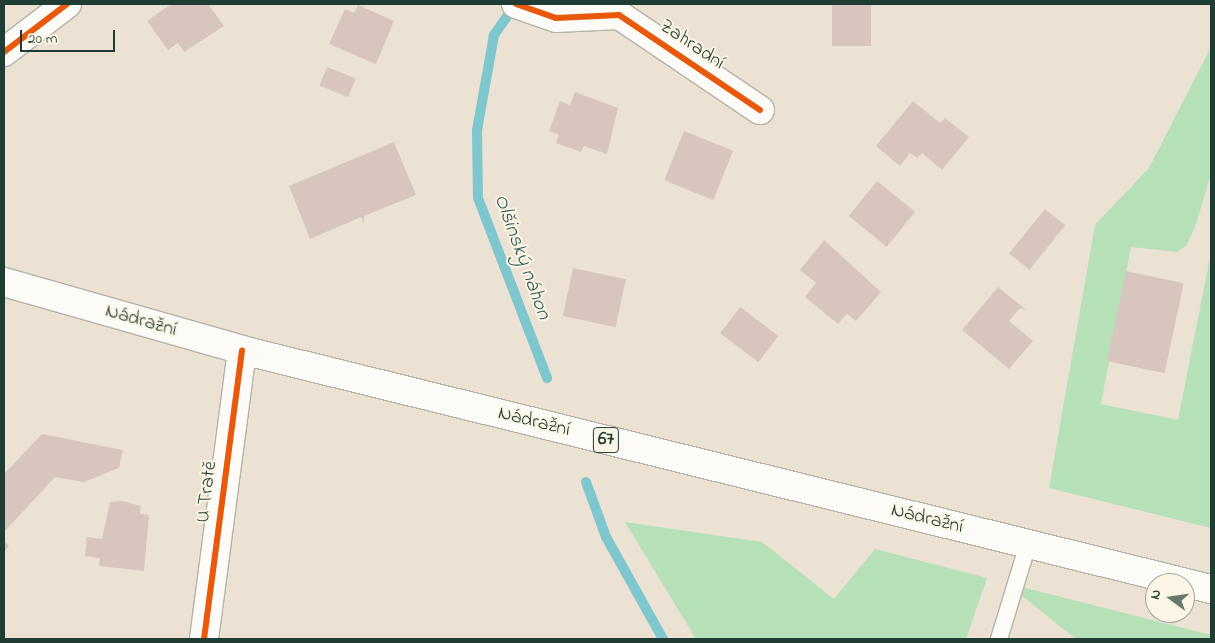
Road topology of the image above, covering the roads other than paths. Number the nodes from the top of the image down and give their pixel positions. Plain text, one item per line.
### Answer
1 (522, 6) edge
2 (49, 9) edge
3 (562, 11) edge
4 (4, 52) edge
5 (760, 110) dead end
6 (4, 282) edge
7 (242, 350) junction
8 (1028, 544) junction
9 (1211, 589) edge
10 (204, 639) edge
11 (999, 639) edge

1 - 3 main road, Zahradní
2 - 4 main road
3 - 5 main road, Zahradní
6 - 7 main road, Nádražní / 67
7 - 8 main road, Nádražní / 67
7 - 10 main road, U Tratě
8 - 9 main road, Nádražní / 67
8 - 11 lane

